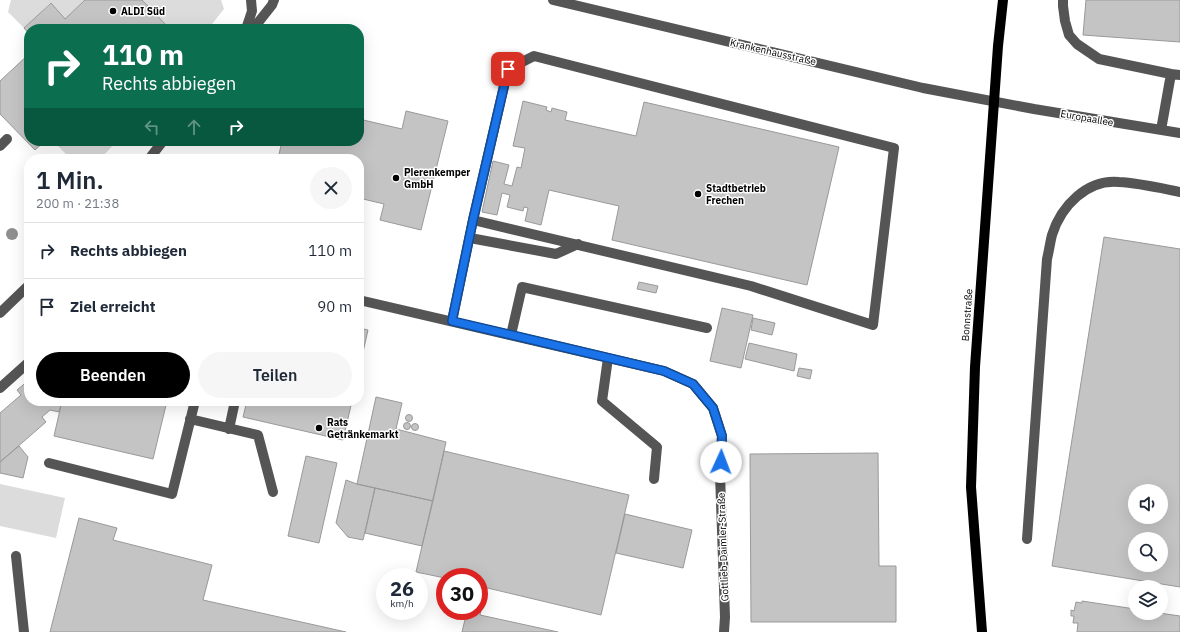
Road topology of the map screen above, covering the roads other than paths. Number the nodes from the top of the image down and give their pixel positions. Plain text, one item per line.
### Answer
1 (251, 0) edge
2 (274, 0) edge
3 (553, 0) edge
4 (1003, 0) edge
5 (1063, 0) edge
6 (248, 24) edge
7 (257, 24) edge
8 (1175, 74) edge
9 (994, 101) junction
10 (1161, 130) junction
11 (1180, 133) edge
12 (160, 146) edge
13 (153, 154) edge
14 (1180, 192) edge
15 (473, 220) junction
16 (470, 238) junction
17 (578, 244) junction
18 (24, 290) edge
19 (364, 301) edge
20 (0, 313) edge
21 (452, 321) junction
22 (707, 328) dead end
23 (512, 335) junction
24 (608, 358) junction
25 (24, 366) edge
26 (0, 388) edge
27 (194, 406) edge
28 (233, 406) edge
29 (190, 419) junction
30 (229, 429) junction
31 (48, 463) dead end
32 (654, 479) dead end
33 (273, 492) dead end
34 (1027, 539) dead end
35 (16, 556) dead end
36 (24, 632) edge
37 (724, 632) edge
38 (982, 632) edge

1 - 6 street
2 - 7 street
3 - 9 street, Krankenhausstraße
4 - 9 main road, Bonnstraße
5 - 8 street
8 - 10 street
9 - 10 street, Europaallee
9 - 38 main road, Bonnstraße
10 - 11 street, Europaallee
12 - 13 street
14 - 34 street
15 - 16 street
15 - 17 street
15 - 17 street
16 - 17 street
16 - 21 street
18 - 20 street
19 - 21 street, Gottlieb-Daimler-Straße
21 - 23 street, Gottlieb-Daimler-Straße
22 - 23 street
23 - 24 street, Gottlieb-Daimler-Straße
24 - 32 street
24 - 37 street, Gottlieb-Daimler-Straße
25 - 26 street
27 - 29 street
28 - 30 street
29 - 30 street
29 - 31 street
30 - 33 street
35 - 36 street

